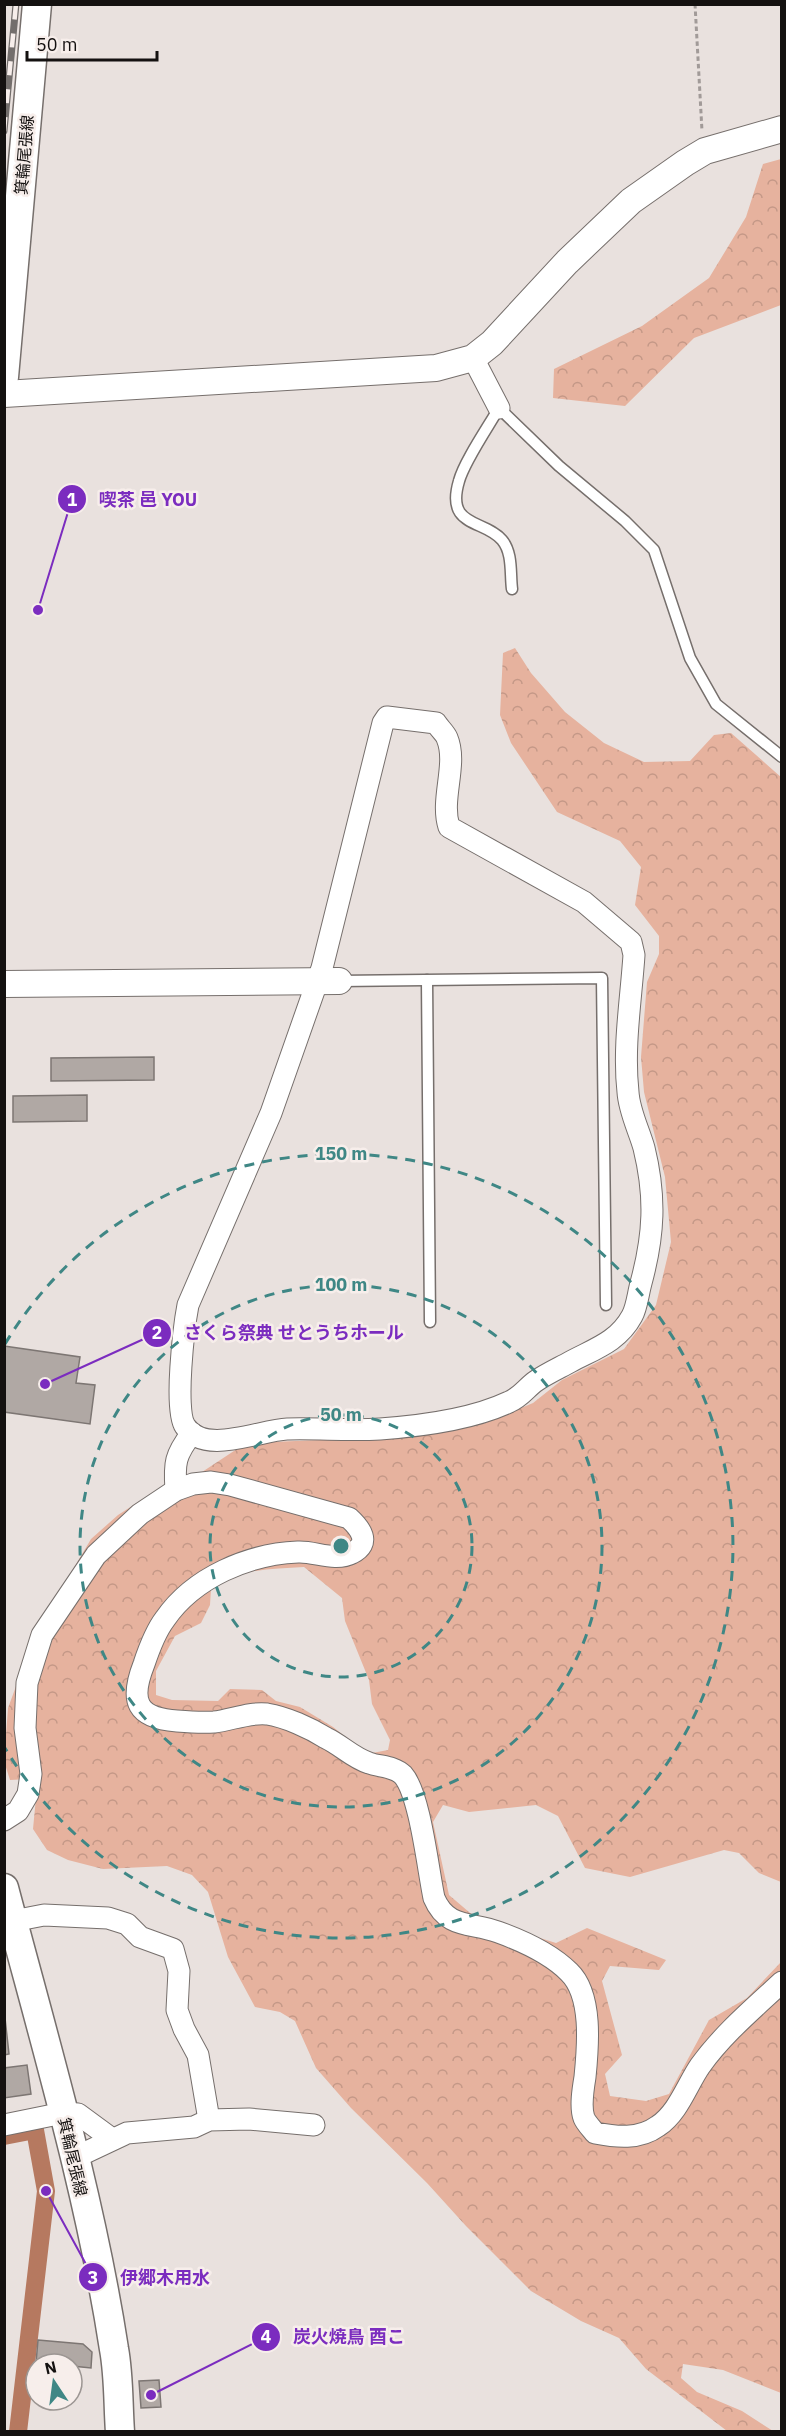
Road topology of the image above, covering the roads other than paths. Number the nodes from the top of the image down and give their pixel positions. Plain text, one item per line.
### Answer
1 (37, 4) edge
2 (782, 129) edge
3 (473, 358) junction
4 (4, 376) edge
5 (4, 394) edge
6 (499, 408) junction
7 (512, 589) dead end
8 (782, 757) edge
9 (427, 980) junction
10 (328, 982) junction
11 (4, 984) edge
12 (606, 1305) dead end
13 (430, 1322) dead end
14 (192, 1433) junction
15 (176, 1490) junction
16 (4, 1820) edge
17 (4, 1887) edge
18 (13, 1921) junction
19 (782, 1982) edge
20 (63, 2113) junction
21 (209, 2120) junction
22 (4, 2125) edge
23 (314, 2125) dead end
24 (112, 2139) junction
25 (74, 2158) junction
26 (120, 2432) edge

1 - 4 main road, 箕輪尾張線
2 - 3 street
3 - 5 street
3 - 6 street
6 - 7 lane
6 - 8 lane
9 - 10 lane
9 - 12 lane
9 - 13 lane
10 - 11 street
10 - 14 street
10 - 14 street
14 - 15 street
15 - 16 street
15 - 19 street
17 - 18 main road, 箕輪尾張線
18 - 20 main road, 箕輪尾張線
18 - 21 street
20 - 22 street
20 - 24 street
20 - 25 main road, 箕輪尾張線
21 - 23 street
21 - 24 street
24 - 25 street
25 - 26 main road, 箕輪尾張線

